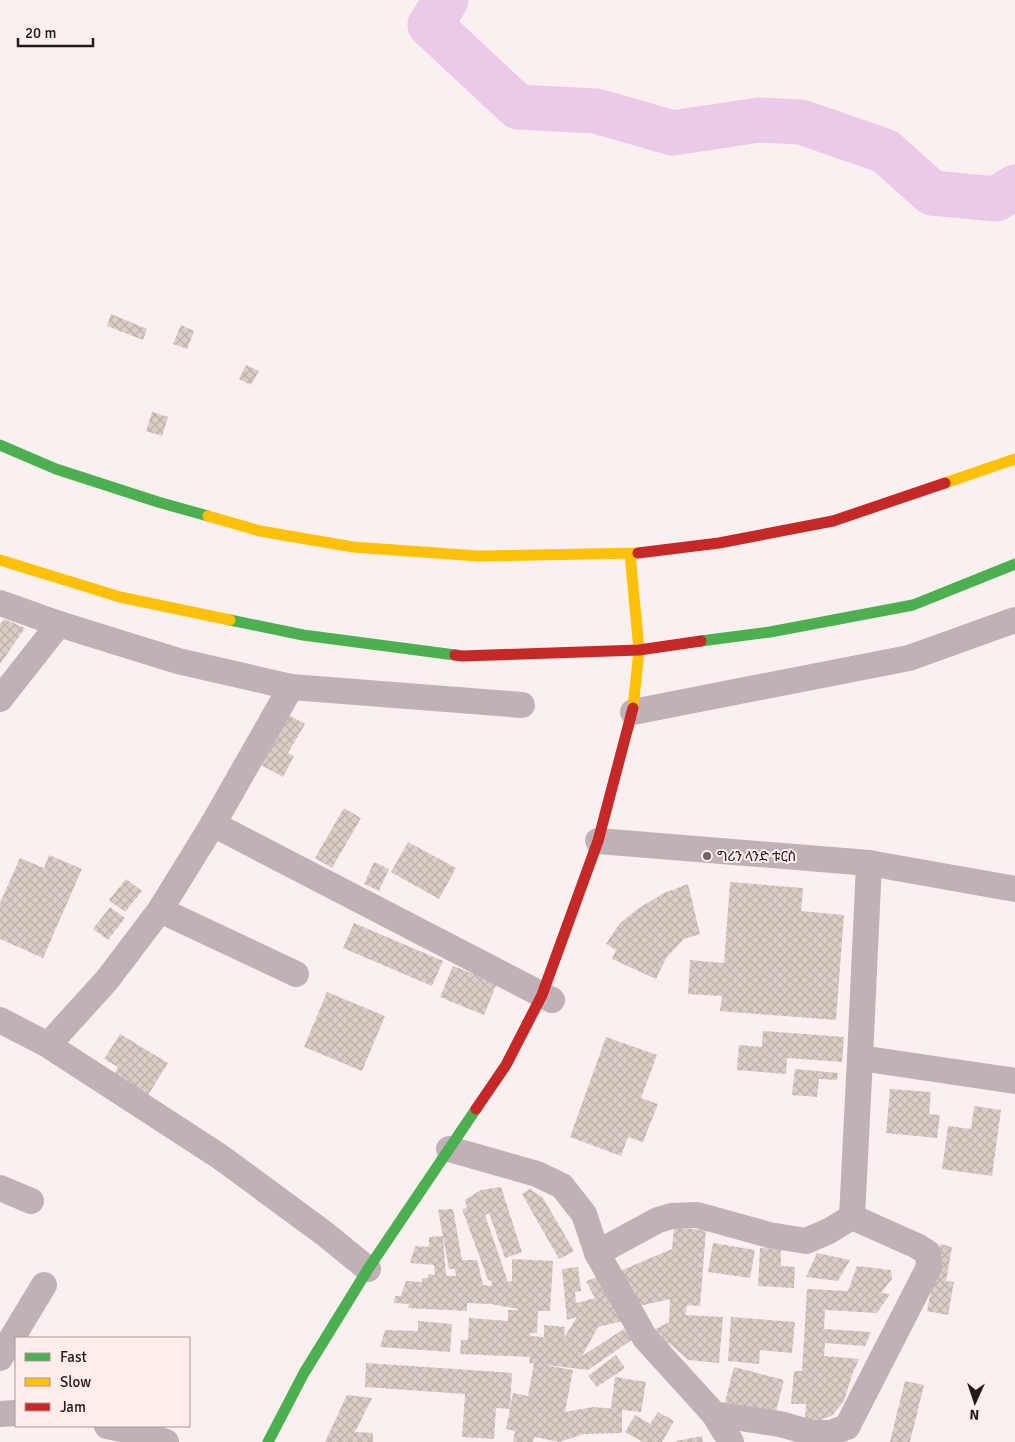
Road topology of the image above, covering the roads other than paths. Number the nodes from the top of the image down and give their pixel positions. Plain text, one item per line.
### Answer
1 (0, 445) edge
2 (1015, 459) edge
3 (630, 554) junction
4 (0, 560) edge
5 (1015, 564) edge
6 (0, 604) edge
7 (1015, 620) edge
8 (59, 624) junction
9 (639, 650) junction
10 (291, 687) junction
11 (0, 699) edge
12 (522, 705) dead end
13 (633, 712) junction
14 (213, 824) junction
15 (598, 841) junction
16 (869, 863) junction
17 (1015, 889) edge
18 (160, 910) junction
19 (296, 974) dead end
20 (547, 998) junction
21 (0, 1020) edge
22 (48, 1044) junction
23 (860, 1058) junction
24 (1015, 1082) edge
25 (450, 1149) junction
26 (0, 1188) edge
27 (31, 1201) dead end
28 (852, 1217) junction
29 (597, 1252) junction
30 (368, 1269) junction
31 (44, 1285) dead end
32 (0, 1358) edge
33 (15, 1413) edge
34 (0, 1414) edge
35 (714, 1414) junction
36 (112, 1427) edge
37 (803, 1437) edge
38 (166, 1442) edge
39 (268, 1442) edge
40 (731, 1442) edge

1 - 3 main road
2 - 3 main road
3 - 9 main road
4 - 9 main road
5 - 9 main road
6 - 8 street
7 - 13 street
8 - 10 street
8 - 11 street
9 - 13 main road
10 - 12 street
10 - 14 street
13 - 15 main road
14 - 18 street
14 - 20 street
15 - 16 street
15 - 20 main road
16 - 17 street
16 - 23 street
18 - 19 street
18 - 22 street
20 - 25 main road
21 - 22 street
22 - 30 street
23 - 24 street
23 - 28 street
25 - 29 street
25 - 30 main road
26 - 27 street
28 - 29 street
28 - 37 street
29 - 35 street
30 - 39 main road
31 - 32 street
33 - 34 street
35 - 37 street
35 - 40 street
36 - 38 street

